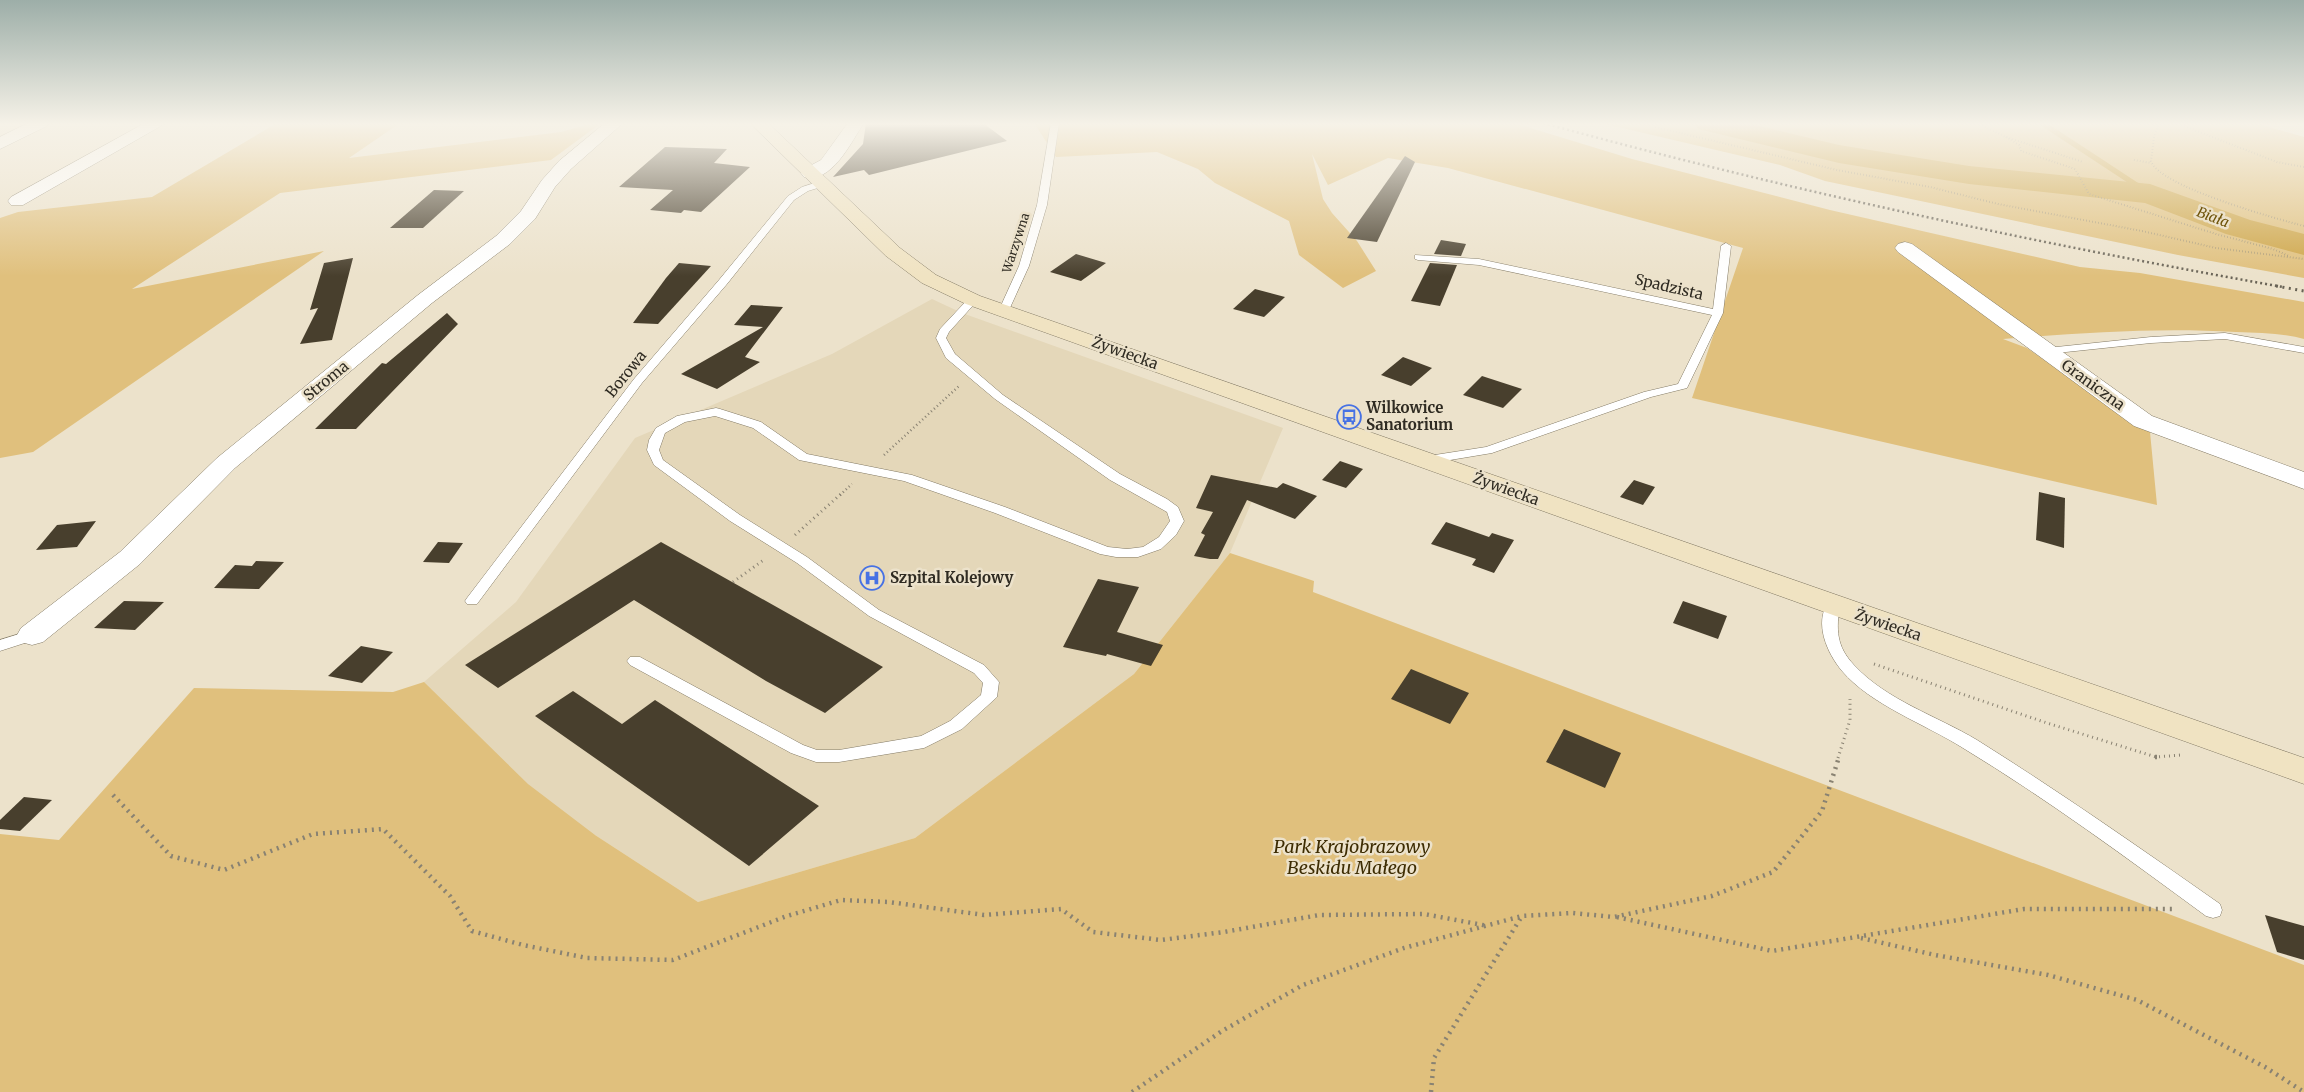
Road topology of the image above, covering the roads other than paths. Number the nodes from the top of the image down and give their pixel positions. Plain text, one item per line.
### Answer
1 (66, 174) edge
2 (557, 174) edge
3 (811, 174) edge
4 (820, 174) edge
5 (1047, 174) edge
6 (816, 179) junction
7 (17, 201) dead end
8 (1726, 246) dead end
9 (1905, 248) dead end
10 (1418, 257) dead end
11 (972, 300) junction
12 (1004, 310) junction
13 (1718, 313) junction
14 (2304, 350) edge
15 (2047, 351) junction
16 (1426, 460) junction
17 (2304, 481) edge
18 (472, 601) dead end
19 (1833, 605) junction
20 (32, 635) joint
21 (0, 646) edge
22 (635, 661) dead end
23 (2304, 771) edge
24 (2214, 910) road end

1 - 7 street
2 - 20 street, Stroma
3 - 6 main road, Żywiecka
4 - 6 street
5 - 12 lane, Warzywna
6 - 11 main road, Żywiecka
6 - 18 lane, Borowa
8 - 13 lane
9 - 15 street, Graniczna
10 - 13 lane, Spadzista
11 - 12 main road, Żywiecka
11 - 22 lane
12 - 16 main road, Żywiecka
13 - 16 lane, Spadzista
14 - 15 lane
15 - 17 street, Graniczna
16 - 19 main road, Żywiecka
19 - 23 main road, Żywiecka
19 - 24 lane
20 - 21 lane

